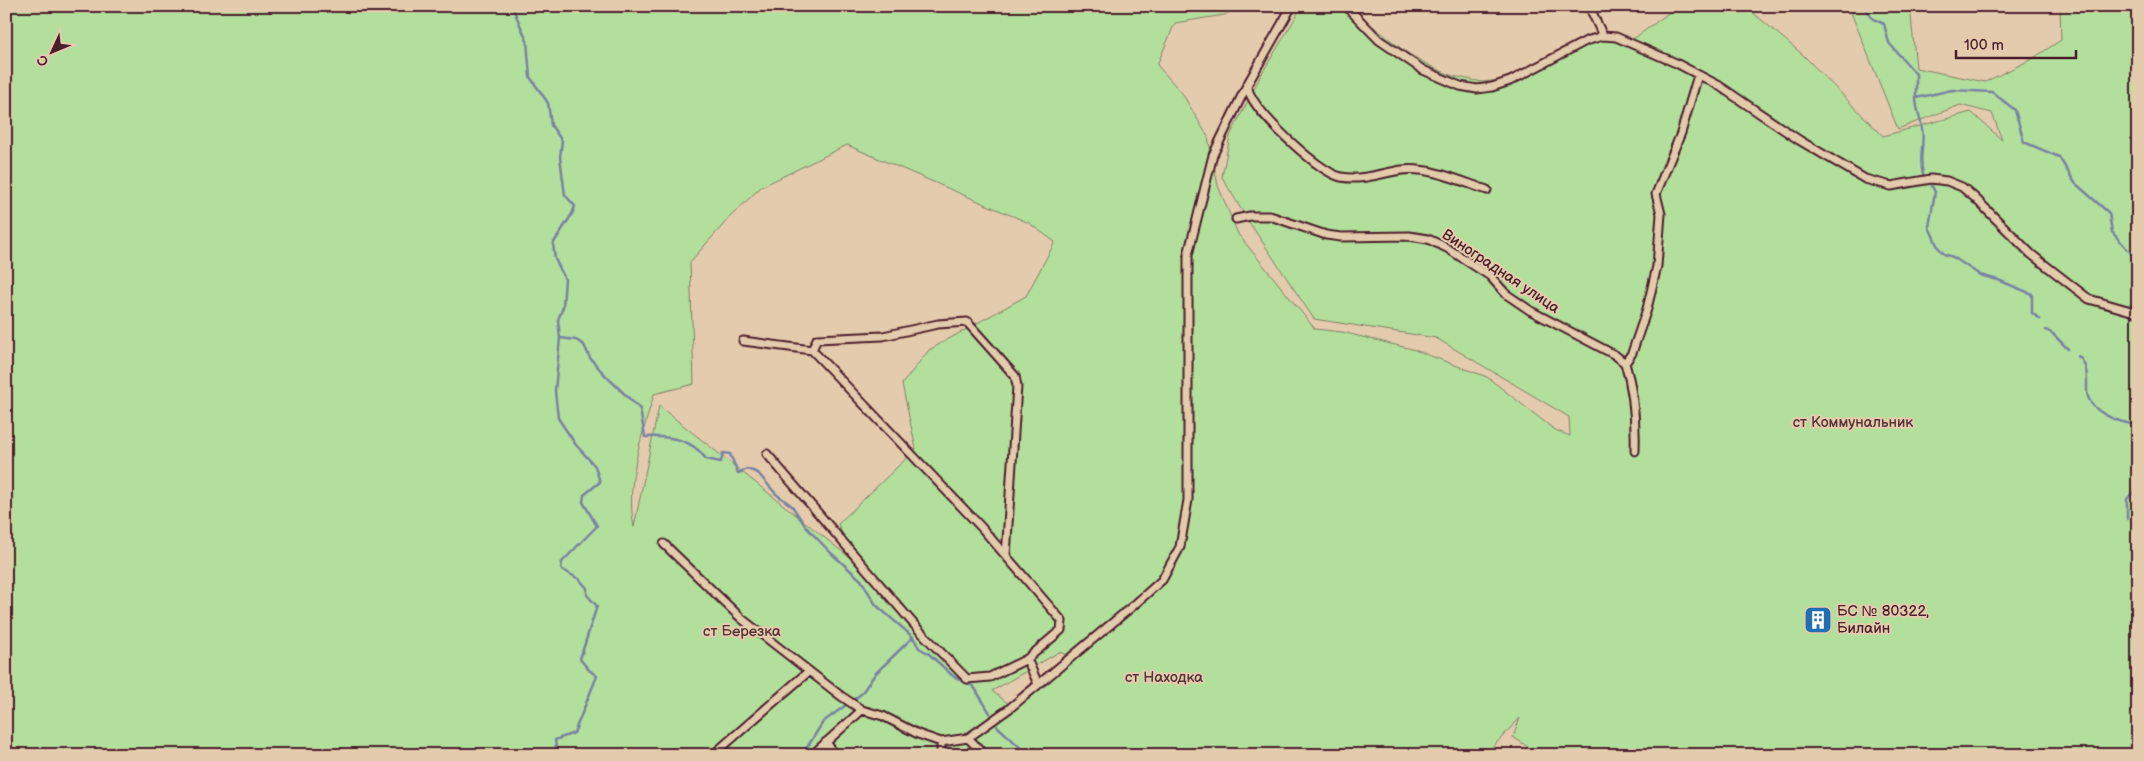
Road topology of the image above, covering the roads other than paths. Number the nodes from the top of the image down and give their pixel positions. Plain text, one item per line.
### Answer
1 (1292, 6) edge
2 (1346, 6) edge
3 (1589, 6) edge
4 (1603, 36) junction
5 (1698, 75) junction
6 (1247, 85) junction
7 (1487, 190) dead end
8 (1236, 219) dead end
9 (2138, 313) edge
10 (743, 341) dead end
11 (812, 350) junction
12 (1625, 363) junction
13 (1635, 450) dead end
14 (767, 454) dead end
15 (664, 544) dead end
16 (1006, 556) junction
17 (1027, 659) junction
18 (809, 670) junction
19 (1038, 684) junction
20 (859, 708) junction
21 (968, 738) junction
22 (826, 742) junction
23 (941, 742) junction
24 (713, 755) edge
25 (812, 755) edge
26 (835, 755) edge
27 (941, 755) edge
28 (985, 755) edge

1 - 6 street
2 - 4 street
3 - 4 street
4 - 5 street
5 - 9 street
5 - 12 street
6 - 7 street
6 - 19 street
8 - 12 street, Виноградная улица
10 - 11 street
11 - 16 street
11 - 16 street
12 - 13 street
14 - 17 street
15 - 18 street
16 - 17 street
17 - 19 street
18 - 20 street
18 - 24 street
19 - 21 street
20 - 22 street
20 - 23 street
21 - 23 street
21 - 28 street
22 - 25 street
22 - 26 street
23 - 27 street

